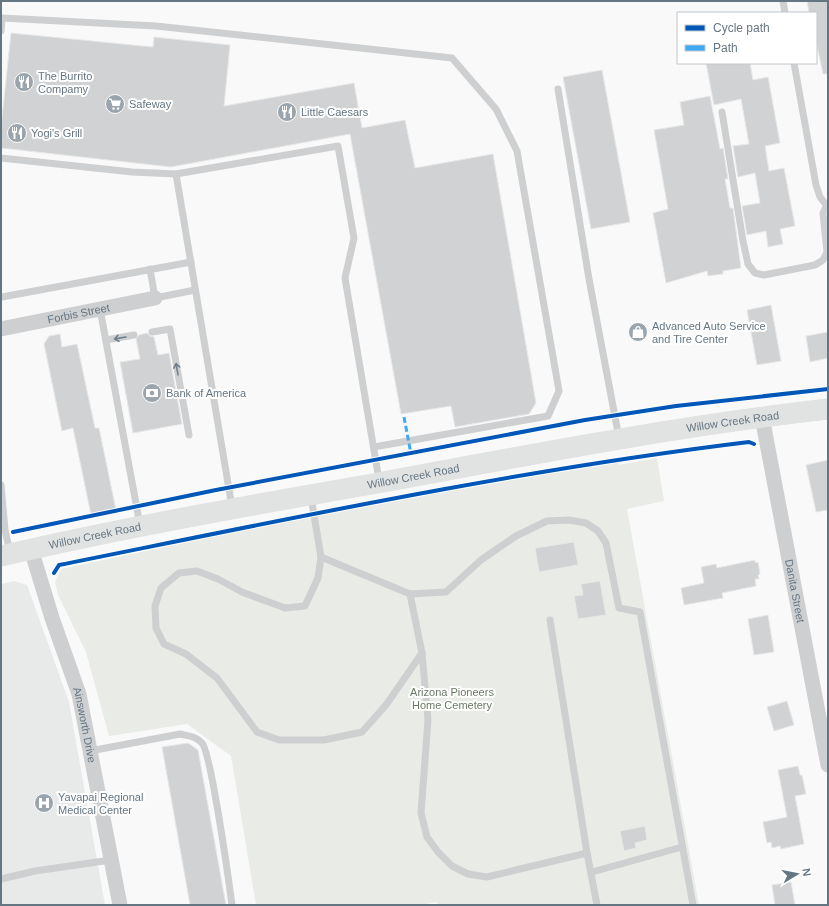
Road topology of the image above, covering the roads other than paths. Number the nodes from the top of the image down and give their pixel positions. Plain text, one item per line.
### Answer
1 (783, 1) edge
2 (785, 12) edge
3 (2, 18) edge
4 (1, 31) edge
5 (794, 64) edge
6 (558, 89) dead end
7 (722, 112) dead end
8 (1, 158) edge
9 (176, 174) junction
10 (827, 207) edge
11 (191, 262) junction
12 (150, 269) junction
13 (195, 290) junction
14 (2, 297) edge
15 (155, 298) junction
16 (100, 309) junction
17 (1, 329) edge
18 (152, 332) dead end
19 (134, 335) dead end
20 (106, 340) junction
21 (828, 409) edge
22 (762, 417) junction
23 (189, 435) dead end
24 (619, 439) junction
25 (374, 447) junction
26 (380, 482) junction
27 (1, 485) edge
28 (311, 495) junction
29 (232, 509) junction
30 (140, 526) junction
31 (31, 549) junction
32 (6, 555) edge
33 (321, 558) junction
34 (410, 594) junction
35 (550, 620) dead end
36 (422, 653) junction
37 (90, 751) junction
38 (828, 765) edge
39 (682, 848) junction
40 (587, 854) junction
41 (111, 860) junction
42 (592, 872) junction
43 (1, 879) edge
44 (120, 905) edge
45 (232, 905) edge
46 (597, 905) edge
47 (693, 905) edge

1 - 2 lane
3 - 4 lane
3 - 25 lane
5 - 10 lane
6 - 24 lane
7 - 10 lane
8 - 9 lane
9 - 11 lane
9 - 25 lane
11 - 12 lane
11 - 13 lane
12 - 14 lane
12 - 15 lane
13 - 15 lane
13 - 29 lane
15 - 16 street, Forbis Street
16 - 17 street, Forbis Street
16 - 20 lane
23 -> 18 lane
19 -> 20 lane
20 - 30 lane
21 - 22 main road, Willow Creek Road
22 - 24 main road, Willow Creek Road
22 - 38 street, Danita Street
24 - 26 main road, Willow Creek Road
25 - 26 lane
26 - 28 main road, Willow Creek Road
27 - 32 lane
28 - 29 main road, Willow Creek Road
28 - 33 lane
29 - 30 main road, Willow Creek Road
30 - 31 main road, Willow Creek Road
31 - 32 main road, Willow Creek Road
31 - 37 street, Ainsworth Drive
33 - 34 lane
33 - 36 lane
34 - 36 lane
34 - 39 lane
35 - 40 lane
36 - 40 lane
37 - 41 street, Ainsworth Drive
37 - 45 lane
39 - 42 lane
39 - 47 lane
40 - 42 lane
41 - 43 lane
41 - 44 street, Ainsworth Drive
42 - 46 lane

